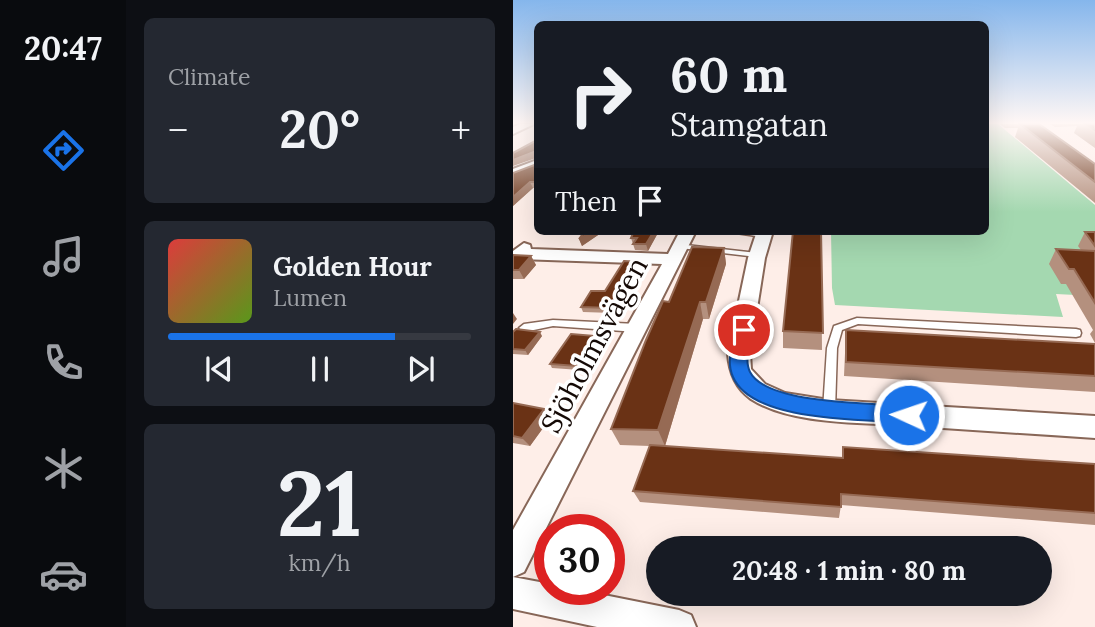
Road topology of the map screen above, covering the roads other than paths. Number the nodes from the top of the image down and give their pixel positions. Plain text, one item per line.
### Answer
1 (534, 165) edge
2 (513, 173) edge
3 (761, 240) edge
4 (680, 245) edge
5 (524, 248) dead end
6 (524, 328) edge
7 (637, 328) junction
8 (1076, 333) dead end
9 (829, 410) junction
10 (1095, 427) edge
11 (513, 561) edge
12 (513, 593) edge
13 (679, 627) edge

1 - 2 street
3 - 4 lane
3 - 9 street
4 - 5 street
4 - 7 street, Sjöholmsvägen
6 - 7 lane
7 - 11 street, Sjöholmsvägen
8 - 9 lane
9 - 10 street
12 - 13 street

